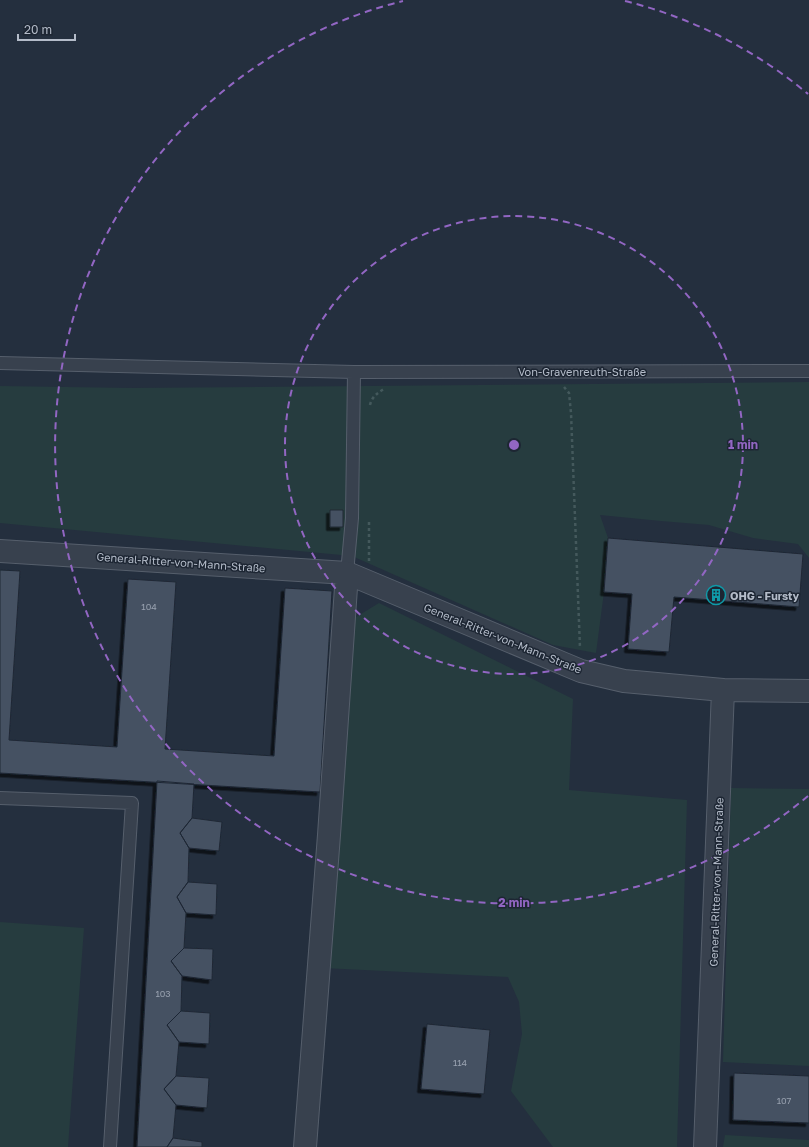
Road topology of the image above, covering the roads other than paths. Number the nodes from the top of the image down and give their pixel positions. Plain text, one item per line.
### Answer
1 (0, 363) edge
2 (809, 371) edge
3 (354, 372) junction
4 (0, 551) edge
5 (355, 576) junction
6 (723, 690) junction
7 (809, 691) edge
8 (0, 798) edge
9 (110, 1147) edge
10 (305, 1147) edge
11 (705, 1147) edge

1 - 3 lane, Von-Gravenreuth-Straße
2 - 3 lane, Von-Gravenreuth-Straße
3 - 5 lane
4 - 5 street, General-Ritter-von-Mann-Straße
5 - 6 street, General-Ritter-von-Mann-Straße
5 - 10 street
6 - 7 street
6 - 11 street, General-Ritter-von-Mann-Straße
8 - 9 lane

